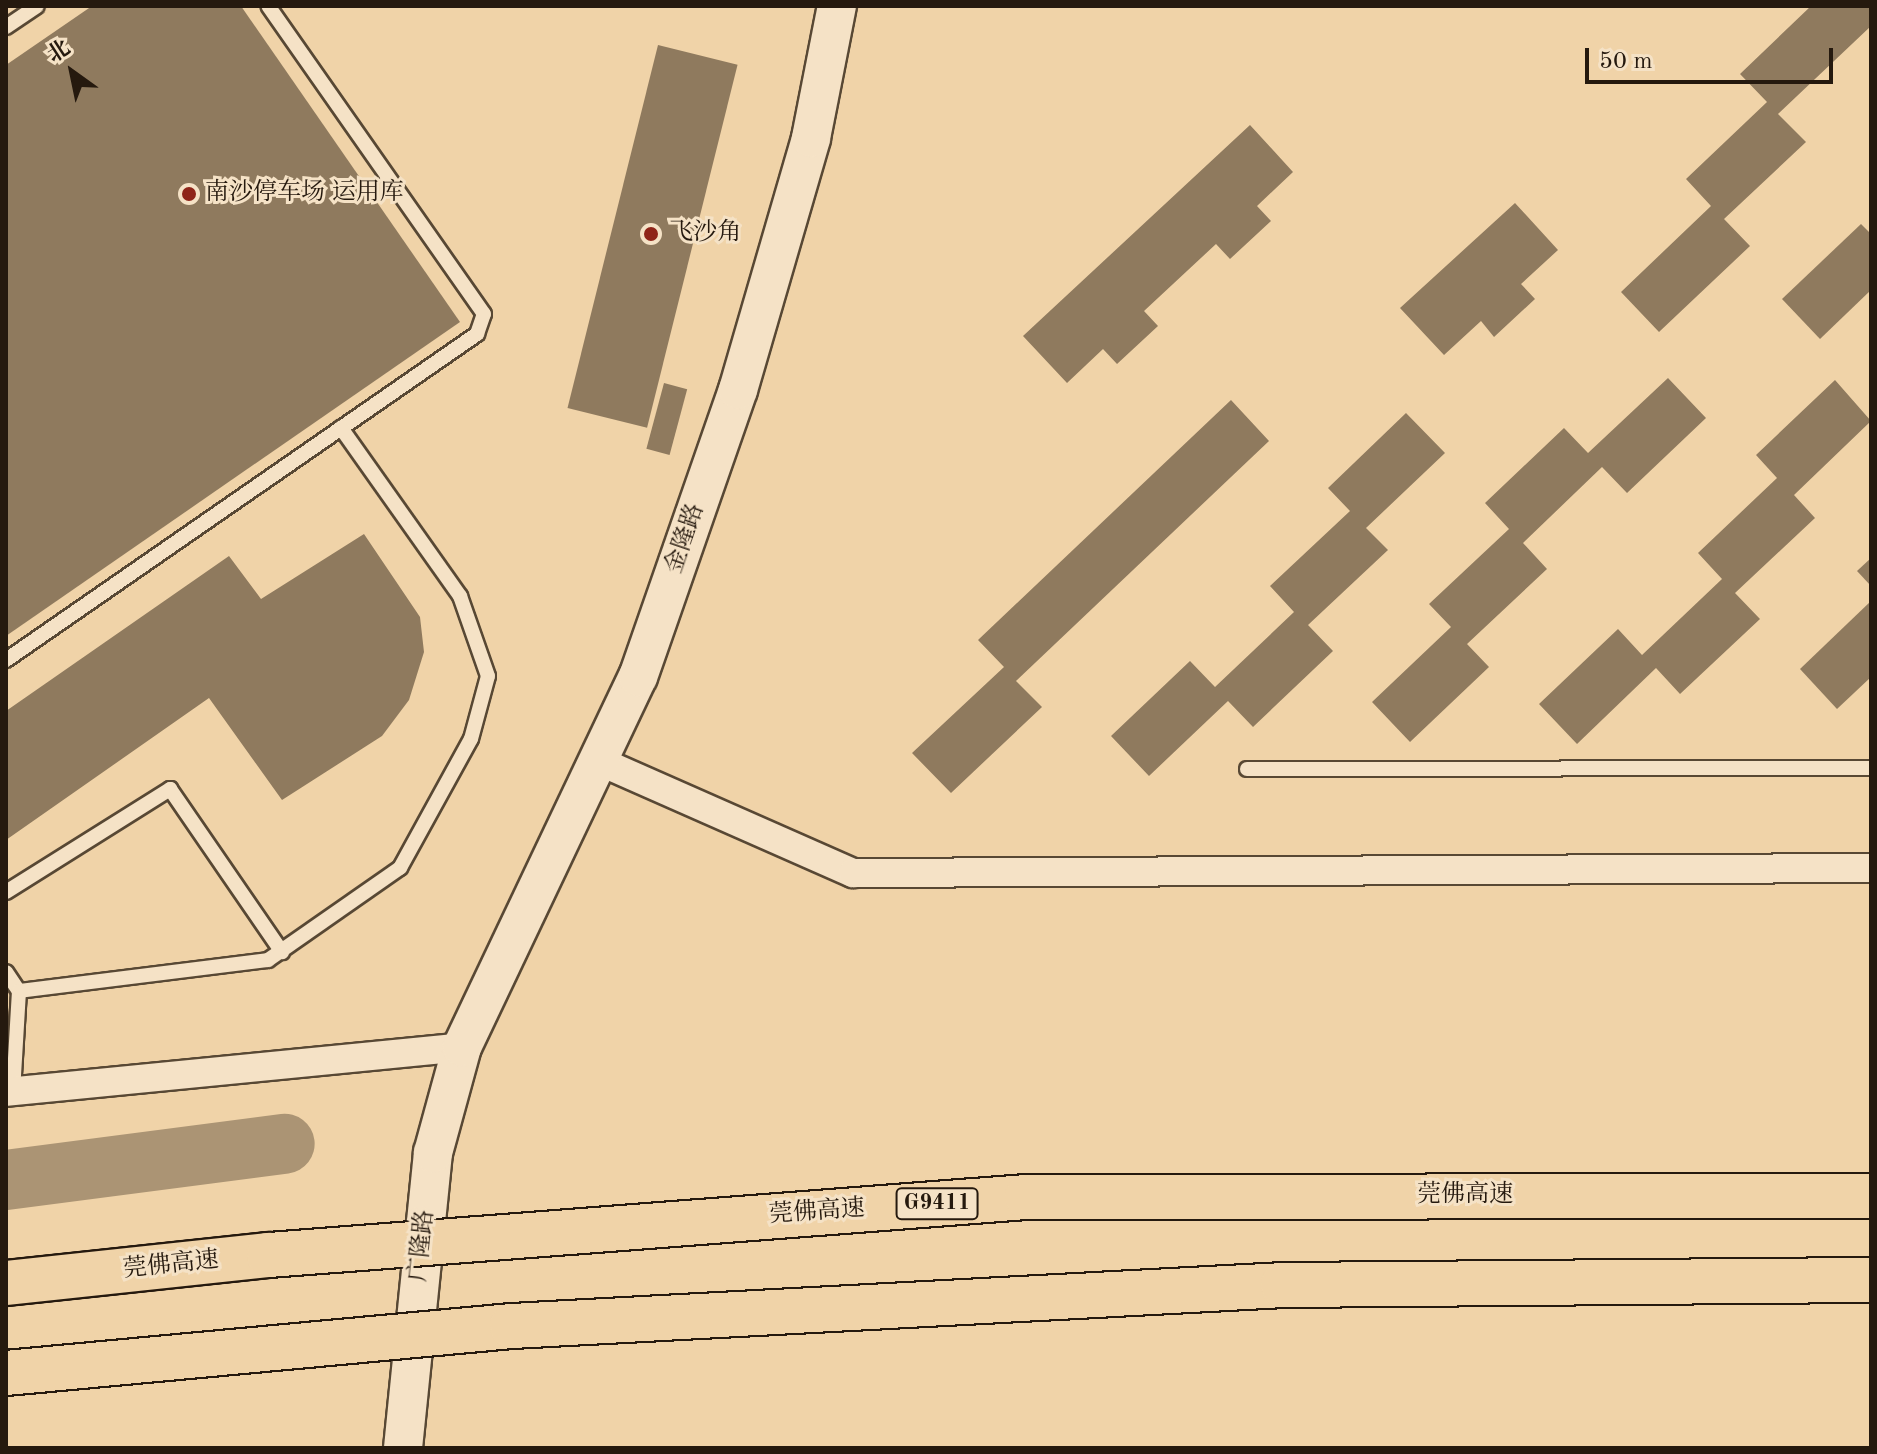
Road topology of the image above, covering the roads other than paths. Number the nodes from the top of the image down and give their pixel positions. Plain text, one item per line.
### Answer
1 (37, 6) edge
2 (268, 6) edge
3 (837, 6) edge
4 (6, 27) edge
5 (341, 428) junction
6 (6, 660) edge
7 (599, 761) junction
8 (1871, 768) edge
9 (1247, 769) dead end
10 (1871, 868) edge
11 (6, 892) edge
12 (282, 952) junction
13 (6, 972) edge
14 (19, 991) junction
15 (462, 1047) junction
16 (10, 1091) edge
17 (1871, 1196) edge
18 (1871, 1280) edge
19 (6, 1283) edge
20 (6, 1373) edge
21 (403, 1448) edge

1 - 4 lane
2 - 5 lane
3 - 7 main road, 金隆路
5 - 6 lane
5 - 12 lane
7 - 10 street
7 - 15 main road, 金隆路
8 - 9 lane
11 - 12 lane
12 - 14 lane
13 - 14 lane
14 - 16 lane
15 - 16 street
15 - 21 main road, 广隆路
17 - 19 highway, 莞佛高速 / G9411, bridge
18 - 20 highway, bridge

